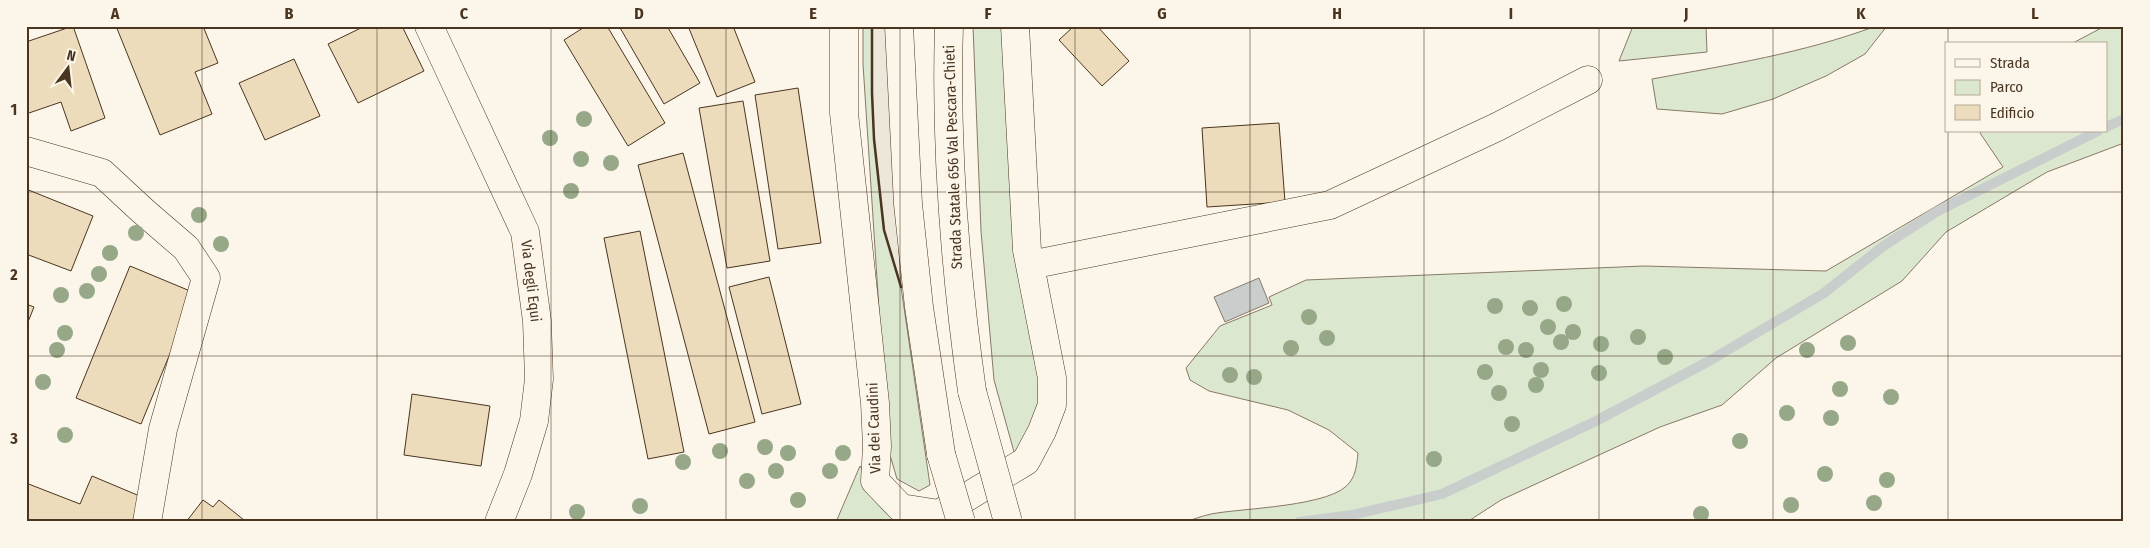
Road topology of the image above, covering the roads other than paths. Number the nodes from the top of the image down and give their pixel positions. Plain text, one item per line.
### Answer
1 (429, 26) edge
2 (844, 26) edge
3 (899, 26) edge
4 (949, 26) edge
5 (1015, 26) edge
6 (1588, 80) dead end
7 (26, 151) edge
8 (1030, 265) junction
9 (147, 522) edge
10 (499, 522) edge
11 (961, 522) edge
12 (1008, 522) edge

1 - 10 main road, Via degli Equi
2 - 8 main road, Via dei Caudini
3 - 11 main road, bridge
4 - 12 main road, Strada Statale 656 Val Pescara-Chieti, bridge
5 - 8 main road, Via dei Caudini
6 - 8 main road
7 - 9 main road

